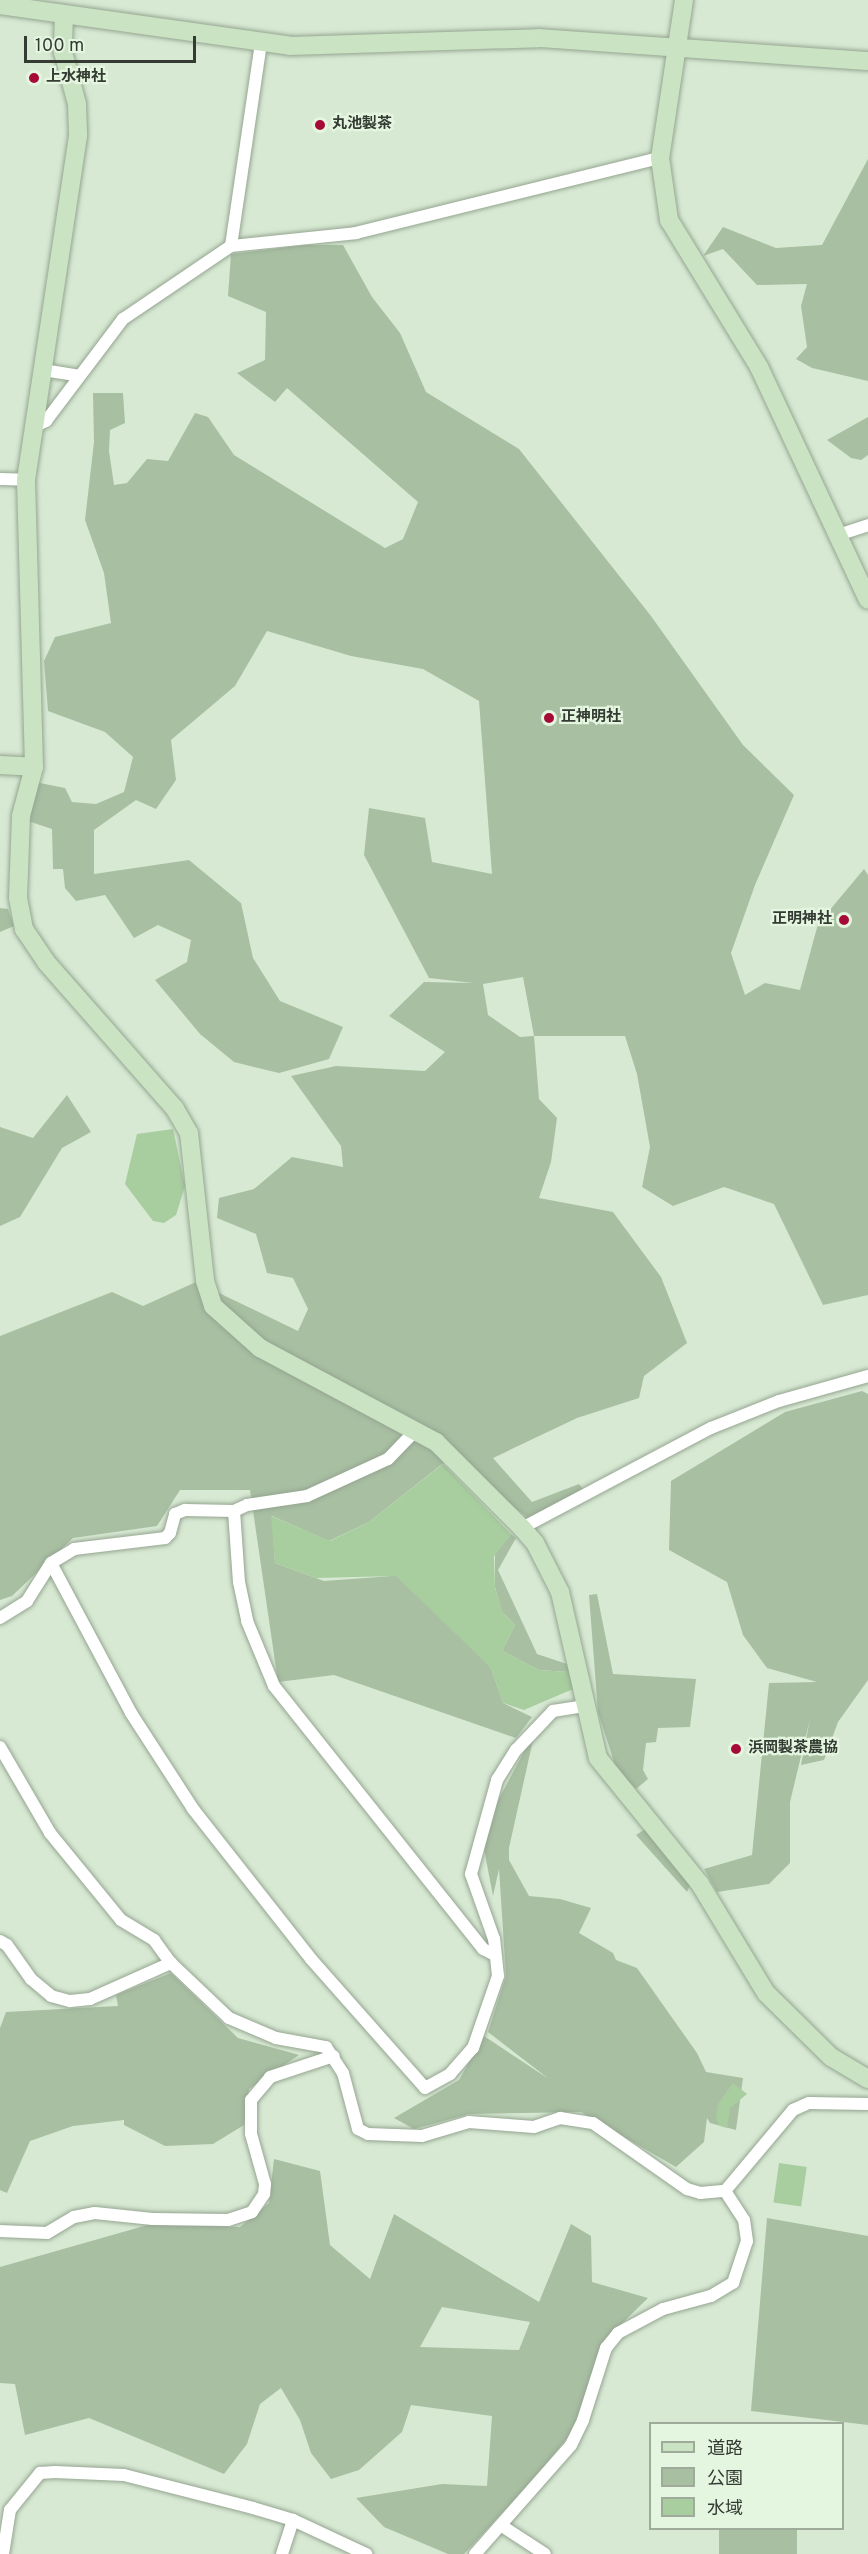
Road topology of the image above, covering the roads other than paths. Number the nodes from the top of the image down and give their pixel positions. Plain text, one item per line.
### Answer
1 (684, 0) edge
2 (0, 5) edge
3 (64, 8) edge
4 (261, 44) junction
5 (676, 45) junction
6 (868, 61) edge
7 (660, 158) junction
8 (231, 246) junction
9 (43, 370) junction
10 (79, 376) junction
11 (31, 428) junction
12 (0, 479) edge
13 (26, 480) junction
14 (868, 525) edge
15 (837, 535) junction
16 (868, 600) edge
17 (0, 765) edge
18 (34, 767) junction
19 (868, 1376) edge
20 (416, 1430) junction
21 (234, 1511) junction
22 (522, 1528) junction
23 (51, 1563) junction
24 (0, 1618) edge
25 (584, 1706) junction
26 (0, 1747) edge
27 (0, 1941) edge
28 (493, 1954) junction
29 (171, 1963) junction
30 (334, 2056) junction
31 (868, 2079) edge
32 (868, 2104) edge
33 (725, 2191) junction
34 (0, 2231) edge
35 (292, 2520) junction
36 (502, 2526) junction
37 (3, 2554) edge
38 (282, 2554) edge
39 (366, 2554) edge
40 (475, 2554) edge
41 (545, 2554) edge

1 - 5 street
2 - 3 street
3 - 4 street
3 - 9 street
4 - 5 street
4 - 8 street
5 - 6 street
5 - 7 street
7 - 8 street
7 - 15 street
8 - 10 street
9 - 10 street
9 - 11 street
10 - 11 street
11 - 13 street
12 - 13 street
13 - 18 street
14 - 15 street
15 - 16 street
17 - 18 street
18 - 20 street
19 - 22 street
20 - 21 street
20 - 22 street
21 - 23 street
21 - 28 street
22 - 25 street
23 - 24 street
23 - 28 street
25 - 28 street
25 - 31 street
26 - 29 street
27 - 29 street
29 - 30 street
30 - 33 street
30 - 34 street
32 - 33 street
33 - 36 street
35 - 37 street
35 - 38 street
35 - 39 street
36 - 40 street
36 - 41 street

